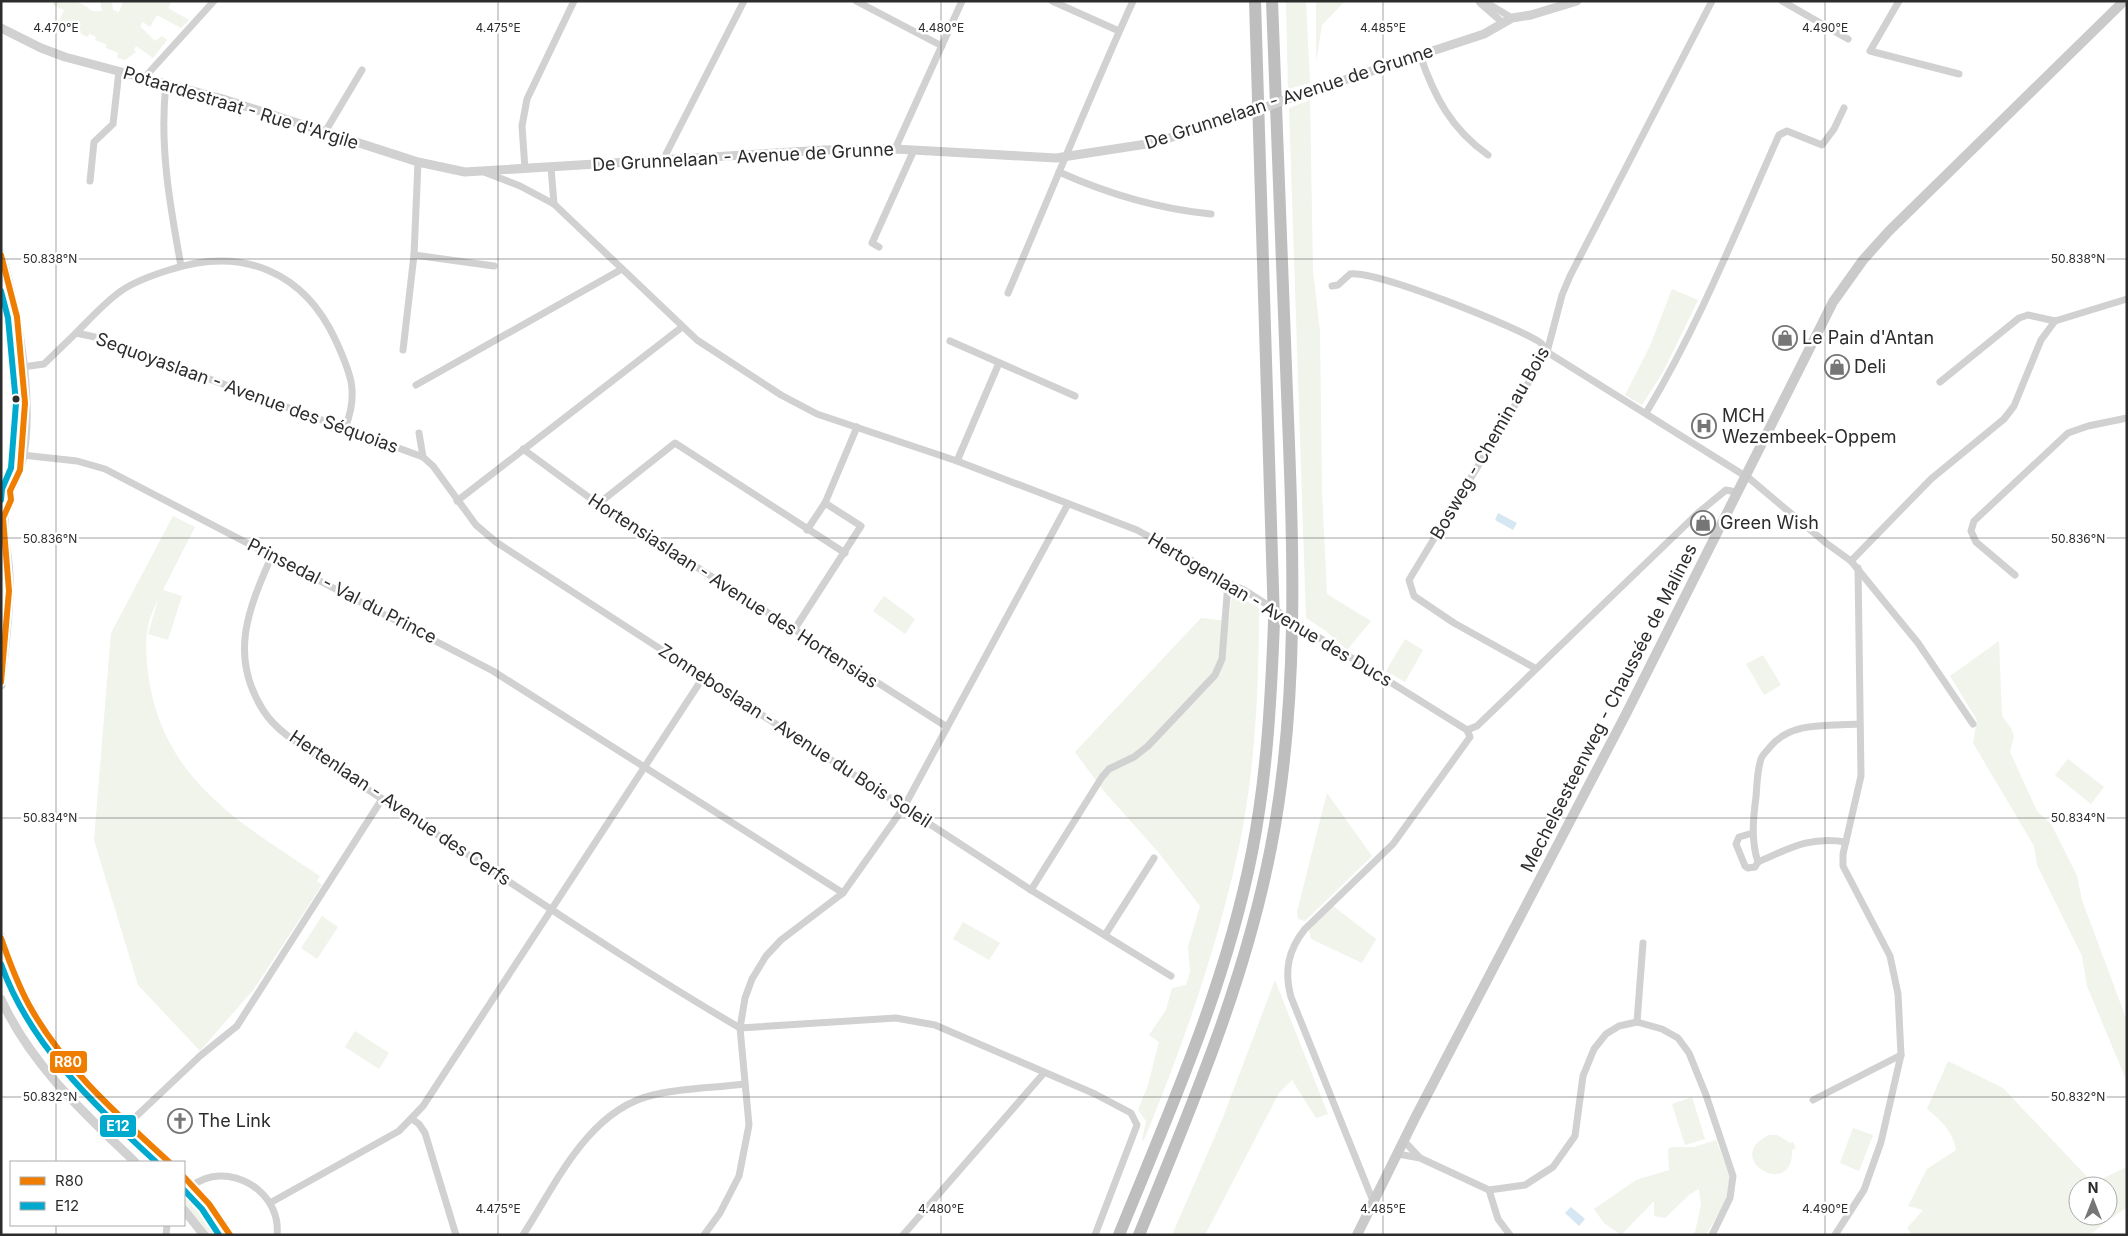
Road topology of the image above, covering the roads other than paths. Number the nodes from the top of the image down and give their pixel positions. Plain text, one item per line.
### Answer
1 (214, 1) edge
2 (574, 1) edge
3 (744, 1) edge
4 (856, 1) edge
5 (962, 1) edge
6 (1052, 1) edge
7 (1133, 1) edge
8 (1255, 1) edge
9 (1272, 1) edge
10 (1478, 1) edge
11 (1577, 1) edge
12 (1712, 1) edge
13 (1782, 1) edge
14 (1899, 1) edge
15 (2124, 1) edge
16 (1512, 18) junction
17 (1502, 22) junction
18 (1, 28) edge
19 (1119, 31) junction
20 (1848, 39) dead end
21 (942, 46) junction
22 (1420, 55) junction
23 (362, 70) dead end
24 (120, 71) junction
25 (1959, 74) dead end
26 (144, 78) junction
27 (166, 84) junction
28 (1844, 108) dead end
29 (325, 132) junction
30 (895, 149) junction
31 (914, 150) junction
32 (1488, 155) dead end
33 (1066, 157) junction
34 (666, 160) junction
35 (418, 162) junction
36 (550, 167) junction
37 (525, 169) junction
38 (484, 172) junction
39 (1058, 172) junction
40 (90, 181) dead end
41 (554, 204) junction
42 (1210, 214) dead end
43 (879, 246) dead end
44 (1, 254) edge
45 (414, 255) junction
46 (181, 266) junction
47 (494, 266) dead end
48 (622, 269) junction
49 (1332, 286) dead end
50 (1008, 293) dead end
51 (2127, 299) edge
52 (2055, 321) junction
53 (682, 327) junction
54 (76, 333) junction
55 (950, 342) dead end
56 (403, 350) dead end
57 (1547, 352) junction
58 (999, 363) junction
59 (23, 367) junction
60 (1940, 382) dead end
61 (416, 385) dead end
62 (1075, 396) dead end
63 (1646, 413) junction
64 (2127, 418) edge
65 (857, 427) junction
66 (345, 428) junction
67 (419, 433) dead end
68 (524, 450) junction
69 (22, 455) junction
70 (423, 457) junction
71 (957, 461) junction
72 (438, 474) joint
73 (1744, 476) junction
74 (1, 481) edge
75 (10, 491) junction
76 (1736, 492) junction
77 (457, 501) junction
78 (825, 503) junction
79 (598, 504) junction
80 (1068, 504) junction
81 (3, 513) edge
82 (807, 530) junction
83 (845, 553) junction
84 (272, 555) junction
85 (1851, 561) junction
86 (1858, 568) junction
87 (2015, 575) dead end
88 (1228, 583) junction
89 (794, 630) junction
90 (1535, 668) junction
91 (704, 676) junction
92 (1, 685) edge
93 (1859, 724) junction
94 (1973, 724) dead end
95 (946, 727) junction
96 (1467, 730) junction
97 (645, 767) junction
98 (382, 799) junction
99 (904, 807) junction
100 (1754, 833) junction
101 (1846, 842) junction
102 (1154, 858) dead end
103 (1758, 862) junction
104 (1031, 890) junction
105 (843, 893) junction
106 (553, 909) junction
107 (1105, 935) junction
108 (1, 937) edge
109 (1642, 943) dead end
110 (1171, 976) dead end
111 (1, 999) edge
112 (1637, 1022) junction
113 (740, 1028) junction
114 (1901, 1055) junction
115 (1044, 1073) junction
116 (744, 1084) junction
117 (1813, 1100) dead end
118 (412, 1119) junction
119 (128, 1124) junction
120 (111, 1139) junction
121 (1404, 1141) junction
122 (1398, 1154) junction
123 (1420, 1158) junction
124 (134, 1161) edge
125 (168, 1161) edge
126 (185, 1177) edge
127 (193, 1185) junction
128 (1489, 1190) junction
129 (185, 1191) edge
130 (1373, 1201) junction
131 (270, 1203) junction
132 (185, 1211) edge
133 (204, 1235) edge
134 (230, 1235) edge
135 (277, 1235) edge
136 (456, 1235) edge
137 (523, 1235) edge
138 (704, 1235) edge
139 (903, 1235) edge
140 (1095, 1235) edge
141 (1119, 1235) edge
142 (1139, 1235) edge
143 (1357, 1235) edge
144 (1510, 1235) edge
145 (1712, 1235) edge
146 (1836, 1235) edge

1 - 26 street
2 - 37 street
3 - 34 street
4 - 21 street
5 - 21 street
6 - 19 street
7 - 19 street
8 - 141 highway
9 - 142 highway
10 - 16 street
10 - 17 street
11 - 16 street, De Grunnelaan - Avenue de Grunne
12 - 57 street, Bosweg - Chemin au Bois
13 - 20 street
14 - 25 street
15 - 73 main road, Mechelsesteenweg - Chaussée de Malines
16 - 17 street, De Grunnelaan - Avenue de Grunne
17 - 22 street, De Grunnelaan - Avenue de Grunne
18 - 24 street, Potaardestraat - Rue d'Argile
19 - 33 street
21 - 30 street
22 - 32 street
22 - 33 street, De Grunnelaan - Avenue de Grunne, bridge
23 - 29 street
24 - 26 street, Potaardestraat - Rue d'Argile
24 - 40 street
26 - 27 street, Potaardestraat - Rue d'Argile
27 - 29 street, Potaardestraat - Rue d'Argile
27 - 46 street
28 - 63 street
29 - 35 street, Potaardestraat - Rue d'Argile
30 - 31 street, De Grunnelaan - Avenue de Grunne
30 - 34 street, De Grunnelaan - Avenue de Grunne
31 - 33 street, De Grunnelaan - Avenue de Grunne
31 - 43 street
33 - 39 street
34 - 36 street, De Grunnelaan - Avenue de Grunne
35 - 38 street, Potaardestraat - Rue d'Argile
35 - 45 street
36 - 37 street, De Grunnelaan - Avenue de Grunne
36 - 41 street
37 - 38 street, De Grunnelaan - Avenue de Grunne
38 - 41 street, Hertogenlaan - Avenue des Ducs
39 - 42 street
39 - 50 street
41 - 48 street, Hertogenlaan - Avenue des Ducs
44 - 59 street
45 - 47 street
45 - 56 street
46 - 54 street
46 - 66 street
48 - 53 street, Hertogenlaan - Avenue des Ducs
48 - 61 street
49 - 57 street
51 - 52 street
52 - 60 street
52 - 85 street
53 - 65 street, Hertogenlaan - Avenue des Ducs
53 - 68 street
54 - 59 street, Sequoyaslaan - Avenue des Séquoias
54 - 66 street, Sequoyaslaan - Avenue des Séquoias
55 - 58 street
57 - 63 street
57 - 90 street, Bosweg - Chemin au Bois
58 - 62 street
58 - 71 street
59 - 69 street
63 - 73 street
64 - 87 street
65 - 71 street, Hertogenlaan - Avenue des Ducs
65 - 78 street
66 - 70 street, Sequoyaslaan - Avenue des Séquoias
67 - 70 street, Sequoyaslaan - Avenue des Séquoias
68 - 77 street
68 - 79 street, Hortensiaslaan - Avenue des Hortensias
69 - 74 street
69 - 75 street
69 - 84 street, Prinsedal - Val du Prince
70 - 72 street, Sequoyaslaan - Avenue des Séquoias
71 - 80 street, Hertogenlaan - Avenue des Ducs
72 - 77 street, Zonneboslaan - Avenue du Bois Soleil
73 - 76 main road, Mechelsesteenweg - Chaussée de Malines
73 - 85 street
74 - 75 street
75 - 81 street
76 - 90 street
76 - 121 main road, Mechelsesteenweg - Chaussée de Malines
77 - 91 street, Zonneboslaan - Avenue du Bois Soleil
78 - 82 street
78 - 83 street
79 - 82 street
79 - 89 street, Hortensiaslaan - Avenue des Hortensias
80 - 88 street, Hertogenlaan - Avenue des Ducs
80 - 95 street
81 - 92 street
82 - 83 street
83 - 89 street
84 - 97 street, Prinsedal - Val du Prince
84 - 98 street, Hertenlaan - Avenue des Cerfs
85 - 86 street
86 - 93 street
86 - 94 street
88 - 96 street, Hertogenlaan - Avenue des Ducs, bridge
88 - 104 street
89 - 95 street, Hortensiaslaan - Avenue des Hortensias
90 - 96 street
91 - 97 street
91 - 99 street, Zonneboslaan - Avenue du Bois Soleil
93 - 100 street
93 - 101 street
95 - 99 street
96 - 130 street
97 - 105 street, Prinsedal - Val du Prince
97 - 106 street
98 - 106 street, Hertenlaan - Avenue des Cerfs
98 - 119 street
99 - 104 street, Zonneboslaan - Avenue du Bois Soleil
99 - 105 street
100 - 103 street
100 - 103 street
101 - 103 street
101 - 114 street
102 - 107 street
104 - 107 street, Zonneboslaan - Avenue du Bois Soleil
105 - 113 street
106 - 113 street, Hertenlaan - Avenue des Cerfs
106 - 118 street
107 - 110 street, Zonneboslaan - Avenue du Bois Soleil
108 - 119 street
109 - 112 street
111 - 120 street
112 - 128 street
112 - 145 street
113 - 115 street
113 - 116 street
114 - 117 street
114 - 146 street
115 - 139 street
115 - 140 street
116 - 137 street
116 - 138 street
118 - 131 street
118 - 136 street
119 - 120 street
119 - 125 street
120 - 124 street
121 - 122 main road, Mechelsesteenweg - Chaussée de Malines
121 - 123 street
122 - 123 street
122 - 130 main road, Mechelsesteenweg - Chaussée de Malines
123 - 128 street
126 - 127 street
127 - 129 street
127 - 131 street
127 - 134 street
128 - 144 street
130 - 143 main road, Mechelsesteenweg - Chaussée de Malines
131 - 135 street
132 - 133 street

